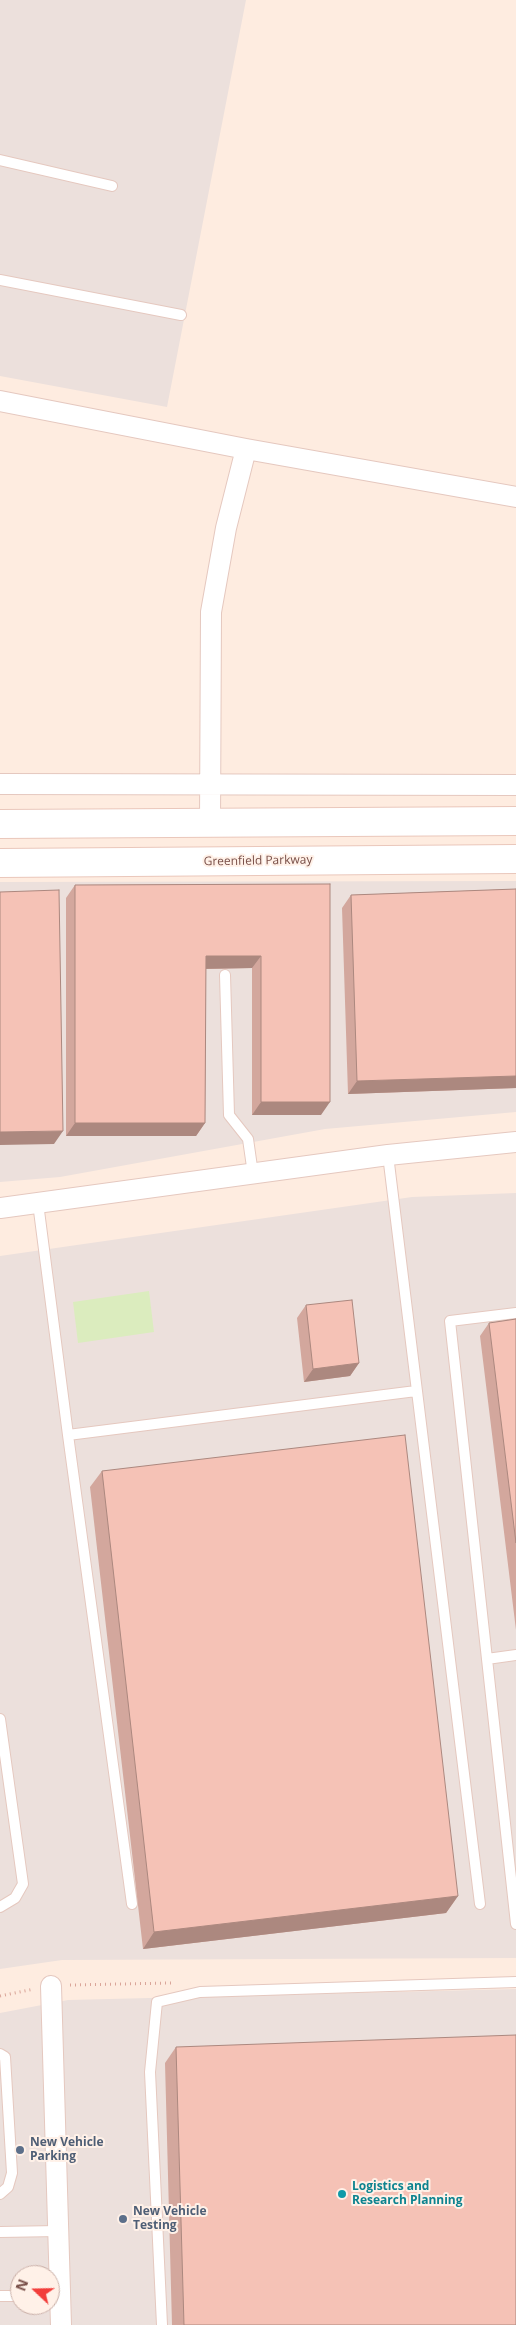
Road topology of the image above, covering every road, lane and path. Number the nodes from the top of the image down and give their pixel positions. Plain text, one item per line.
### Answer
1 (0, 160) edge
2 (112, 186) dead end
3 (0, 280) edge
4 (182, 315) dead end
5 (0, 401) edge
6 (246, 449) junction
7 (516, 497) edge
8 (0, 784) edge
9 (210, 784) junction
10 (516, 785) edge
11 (516, 821) edge
12 (210, 823) junction
13 (0, 824) edge
14 (516, 859) edge
15 (0, 864) edge
16 (225, 975) dead end
17 (516, 1142) edge
18 (388, 1155) junction
19 (253, 1174) junction
20 (38, 1203) junction
21 (0, 1208) edge
22 (516, 1313) edge
23 (416, 1391) junction
24 (68, 1435) junction
25 (516, 1655) edge
26 (487, 1659) junction
27 (0, 1719) edge
28 (132, 1904) dead end
29 (480, 1904) dead end
30 (0, 1907) edge
31 (516, 1924) edge
32 (516, 1982) edge
33 (51, 1986) dead end
34 (0, 2054) edge
35 (0, 2194) edge
36 (58, 2231) junction
37 (0, 2232) edge
38 (56, 2265) edge
39 (162, 2325) edge

1 - 2 lane
3 - 4 lane
5 - 6 street
6 - 7 street
6 - 9 street
8 - 9 street
9 - 10 street
9 - 12 street
11 - 12 main road
12 - 13 main road
14 - 15 main road, Greenfield Parkway
16 - 19 lane
17 - 18 street
18 - 19 street
18 - 23 lane
19 - 20 street
20 - 21 street
20 - 24 lane
22 - 26 lane
23 - 24 lane
23 - 29 lane
24 - 28 lane
25 - 26 lane
26 - 31 lane
27 - 30 lane
32 - 39 lane
33 - 36 street
34 - 35 lane
36 - 37 lane
36 - 38 street

